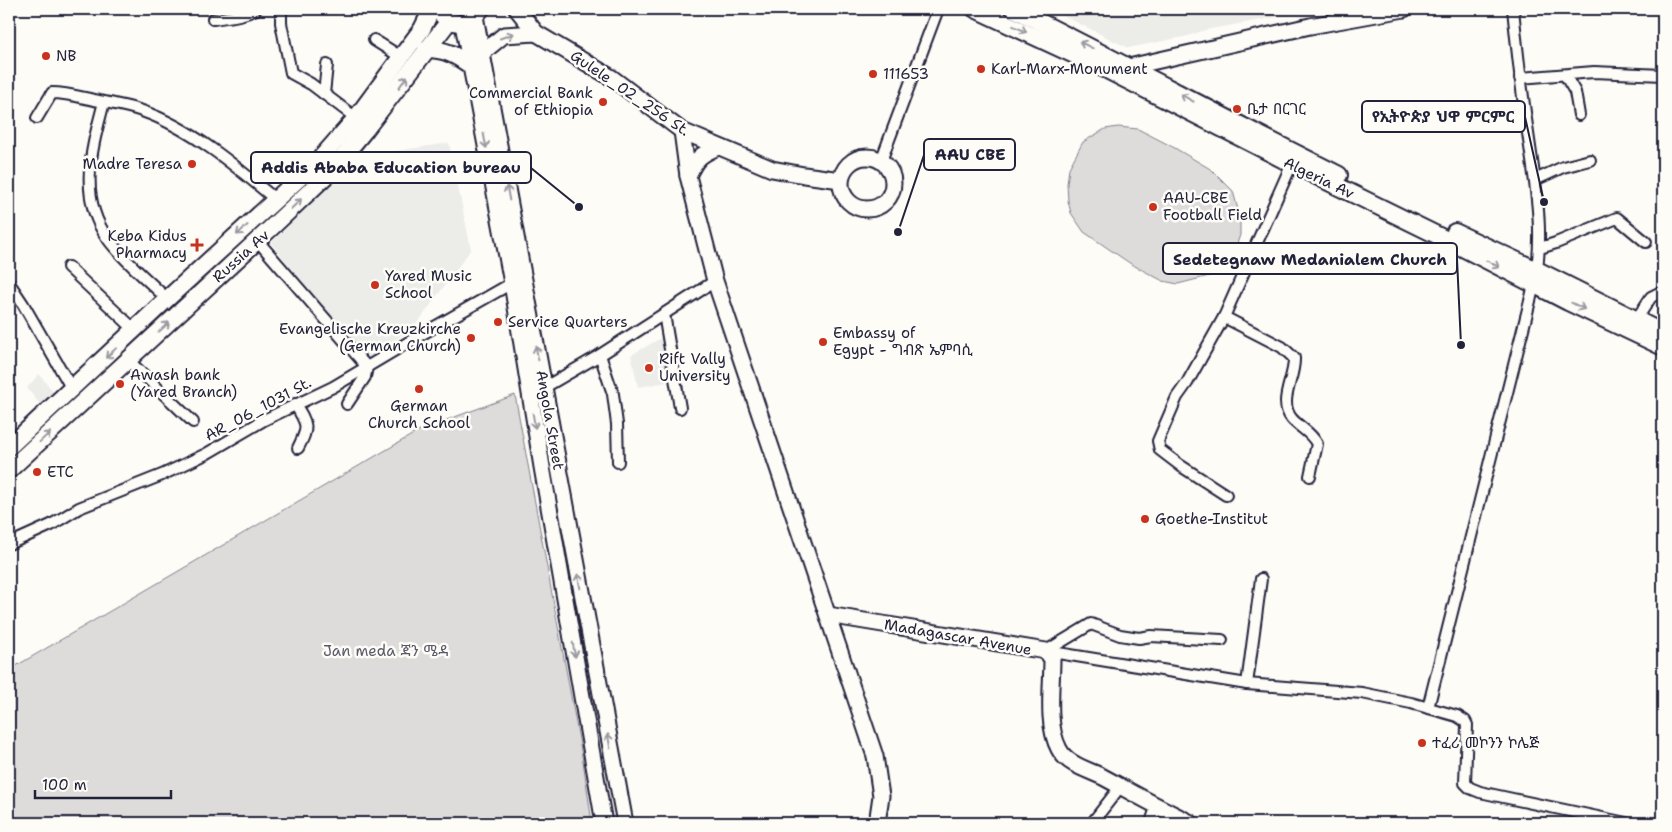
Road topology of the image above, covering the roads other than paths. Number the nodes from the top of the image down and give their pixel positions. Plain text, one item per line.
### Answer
1 (256, 9) edge
2 (281, 9) edge
3 (434, 9) edge
4 (517, 9) edge
5 (938, 9) edge
6 (975, 9) edge
7 (1014, 9) edge
8 (1404, 9) edge
9 (1513, 9) edge
10 (467, 18) edge
11 (213, 19) dead end
12 (536, 33) junction
13 (374, 40) dead end
14 (426, 49) junction
15 (482, 52) junction
16 (401, 57) junction
17 (328, 65) dead end
18 (471, 66) junction
19 (1130, 66) junction
20 (1109, 71) junction
21 (1565, 75) junction
22 (1663, 75) edge
23 (1520, 78) junction
24 (324, 94) junction
25 (104, 102) junction
26 (1578, 115) dead end
27 (37, 118) dead end
28 (356, 118) junction
29 (682, 131) junction
30 (718, 147) junction
31 (1294, 159) junction
32 (1590, 160) dead end
33 (881, 161) junction
34 (325, 166) junction
35 (688, 176) junction
36 (841, 180) junction
37 (1534, 180) junction
38 (276, 200) junction
39 (260, 214) junction
40 (273, 226) junction
41 (257, 240) junction
42 (1646, 242) dead end
43 (1540, 248) junction
44 (68, 267) dead end
45 (1536, 278) junction
46 (715, 281) junction
47 (9, 283) edge
48 (512, 283) junction
49 (1663, 291) edge
50 (167, 299) junction
51 (664, 314) junction
52 (1224, 317) junction
53 (1636, 320) junction
54 (135, 330) junction
55 (1663, 333) edge
56 (1663, 347) edge
57 (600, 355) junction
58 (128, 360) junction
59 (367, 367) junction
60 (72, 389) junction
61 (537, 391) junction
62 (295, 404) junction
63 (347, 404) dead end
64 (680, 408) dead end
65 (193, 422) dead end
66 (9, 447) edge
67 (298, 448) dead end
68 (618, 462) dead end
69 (9, 470) edge
70 (1310, 476) dead end
71 (1226, 494) dead end
72 (9, 544) edge
73 (1261, 579) dead end
74 (828, 615) junction
75 (1222, 640) dead end
76 (1046, 651) junction
77 (1248, 684) junction
78 (1428, 708) junction
79 (613, 765) junction
80 (595, 770) junction
81 (1120, 787) junction
82 (1156, 807) junction
83 (604, 823) edge
84 (625, 823) edge
85 (878, 823) edge
86 (1092, 823) edge
87 (1151, 823) edge
88 (1191, 823) edge
89 (1626, 823) edge

1 - 11 street
2 - 24 street
3 - 10 main road
3 - 16 main road, Russia Av
4 - 12 main road, Gulele_02_256 St.
5 - 33 street
6 -> 20 main road, Algeria Av
19 -> 7 main road, Algeria Av
8 - 19 main road
9 - 23 street
10 - 14 main road, Russia Av
10 - 15 main road, Angola Street
10 - 18 main road
15 -> 12 main road
12 - 29 main road, Gulele_02_256 St.
13 - 16 street
14 - 18 main road
34 -> 14 main road, Russia Av
61 -> 15 main road, Angola Street
16 - 28 main road, Russia Av
17 - 24 street
18 -> 48 main road
19 - 20 main road
31 -> 19 main road, Algeria Av
20 - 31 main road, Algeria Av
21 - 22 street
21 - 23 street
21 - 26 street
23 - 37 street
24 - 28 street
25 - 27 street
25 - 38 street
25 - 50 street
28 - 34 main road, Russia Av
29 - 30 main road, Gulele_02_256 St.
29 - 35 main road
30 - 35 main road
30 - 36 main road, Gulele_02_256 St.
31 - 45 main road, Algeria Av
31 - 52 street
32 - 37 street
33 - 36 main road
33 - 36 main road
34 - 38 main road, Russia Av
40 -> 34 main road, Russia Av
35 - 46 main road
37 - 43 street
38 - 39 main road, Russia Av
39 - 40 main road
39 -> 50 main road, Russia Av
40 - 41 main road, Russia Av
58 -> 41 main road, Russia Av
41 - 59 street
42 - 43 street
43 - 45 street
44 - 54 street
45 - 53 main road, Algeria Av
45 -> 56 main road, Algeria Av
45 - 78 street
46 - 51 street
46 - 74 main road
47 - 60 street
48 - 59 street, AR_06_1031 St.
48 - 61 main road
49 - 53 street
50 - 54 main road, Russia Av
51 - 57 street
51 - 64 street
52 - 70 street
52 - 71 street
53 - 55 main road, Algeria Av
54 -> 60 main road, Russia Av
57 - 61 street
57 - 68 street
58 - 65 street
69 -> 58 main road, Russia Av
59 - 62 street, AR_06_1031 St.
59 - 63 street
60 - 66 main road, Russia Av
79 -> 61 main road, Angola Street
61 -> 80 main road
62 - 67 street
62 - 72 street, AR_06_1031 St.
73 - 77 street
74 - 76 main road, Madagascar Avenue
74 - 85 main road
75 - 76 street
76 - 77 street
76 - 81 main road, Madagascar Avenue
77 - 78 street
78 - 89 street
79 - 80 main road
79 - 84 main road, Angola Street
80 - 83 main road
81 - 82 main road, Madagascar Avenue
81 - 86 street
82 - 87 street
82 - 88 main road, Madagascar Avenue

